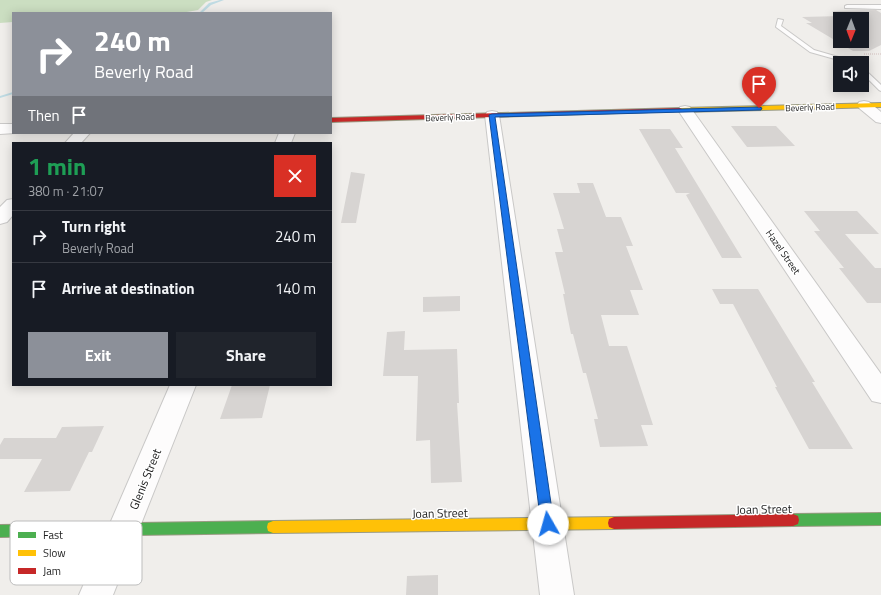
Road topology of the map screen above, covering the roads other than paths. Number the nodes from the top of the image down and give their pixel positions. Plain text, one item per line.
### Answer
1 (881, 7) edge
2 (847, 8) dead end
3 (780, 20) dead end
4 (833, 56) edge
5 (869, 76) edge
6 (881, 89) edge
7 (864, 105) junction
8 (881, 105) edge
9 (684, 110) junction
10 (492, 115) junction
11 (881, 119) edge
12 (332, 120) edge
13 (0, 129) edge
14 (12, 129) edge
15 (81, 134) edge
16 (74, 142) edge
17 (12, 205) edge
18 (0, 218) edge
19 (183, 386) edge
20 (881, 394) edge
21 (881, 519) edge
22 (127, 521) edge
23 (548, 524) junction
24 (142, 529) edge
25 (0, 531) edge
26 (10, 531) edge
27 (100, 585) edge
28 (96, 595) edge
29 (557, 595) edge

1 - 2 lane
3 - 4 lane
5 - 6 lane
7 - 8 street, Beverly Road
7 - 9 street, Beverly Road
7 - 11 street
9 - 10 street, Beverly Road
9 - 20 street, Hazel Street
10 - 12 street, Beverly Road
10 - 23 street
13 - 14 street
15 - 16 street
17 - 18 street
19 - 22 street, Glenis Street
21 - 23 street, Joan Street
23 - 24 street, Joan Street
23 - 29 street
25 - 26 street, Joan Street
27 - 28 street, Glenis Street

